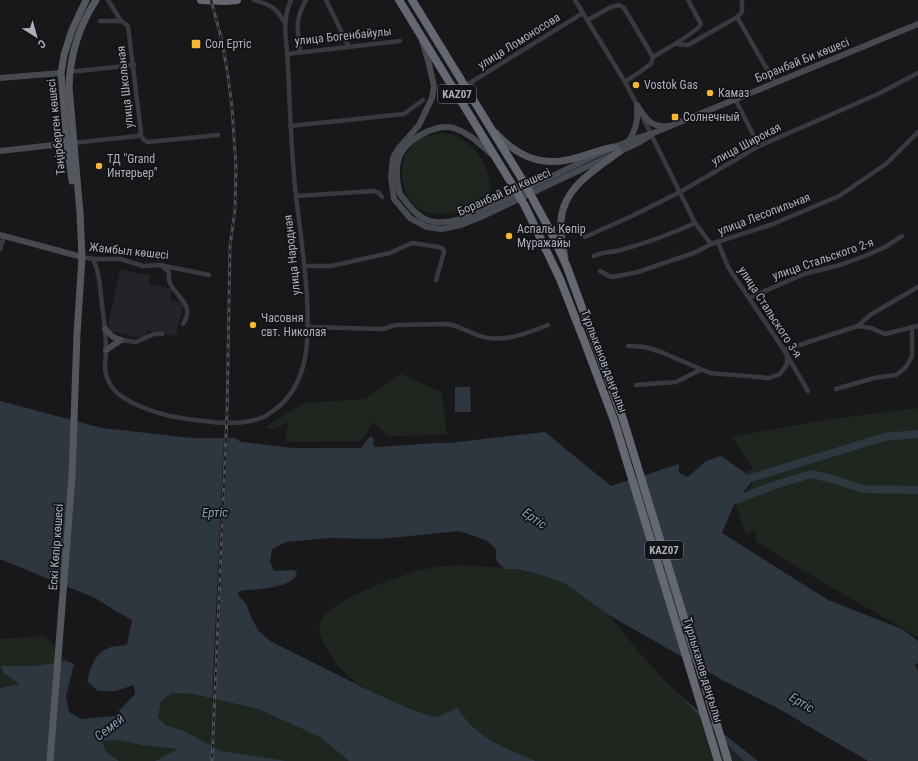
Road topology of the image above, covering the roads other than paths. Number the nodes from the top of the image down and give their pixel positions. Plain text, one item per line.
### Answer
1 (86, 0) edge
2 (96, 0) edge
3 (108, 0) edge
4 (201, 0) edge
5 (237, 0) edge
6 (254, 0) edge
7 (291, 0) edge
8 (306, 0) edge
9 (326, 0) edge
10 (399, 0) edge
11 (412, 0) edge
12 (575, 0) edge
13 (688, 0) edge
14 (742, 0) edge
15 (584, 13) junction
16 (737, 17) junction
17 (100, 20) dead end
18 (588, 20) junction
19 (122, 21) junction
20 (285, 23) junction
21 (918, 24) edge
22 (418, 32) junction
23 (400, 41) dead end
24 (677, 44) junction
25 (349, 47) junction
26 (300, 52) junction
27 (287, 54) junction
28 (653, 57) junction
29 (134, 65) junction
30 (65, 72) junction
31 (918, 73) edge
32 (0, 78) edge
33 (625, 82) junction
34 (775, 83) junction
35 (465, 86) junction
36 (735, 99) junction
37 (423, 100) dead end
38 (637, 105) junction
39 (485, 119) junction
40 (673, 125) junction
41 (290, 126) junction
42 (918, 132) edge
43 (650, 134) junction
44 (140, 135) junction
45 (218, 135) dead end
46 (629, 141) junction
47 (70, 143) junction
48 (758, 146) junction
49 (617, 150) junction
50 (0, 151) edge
51 (400, 151) junction
52 (497, 160) junction
53 (680, 192) junction
54 (296, 196) junction
55 (382, 197) dead end
56 (695, 223) junction
57 (2, 236) edge
58 (902, 236) dead end
59 (585, 237) dead end
60 (718, 242) junction
61 (711, 244) junction
62 (0, 249) edge
63 (594, 256) dead end
64 (82, 257) junction
65 (92, 259) junction
66 (160, 265) junction
67 (305, 266) junction
68 (567, 266) junction
69 (600, 271) dead end
70 (209, 275) dead end
71 (436, 280) dead end
72 (918, 287) edge
73 (749, 298) junction
74 (182, 324) dead end
75 (548, 325) dead end
76 (858, 326) junction
77 (912, 326) junction
78 (918, 326) edge
79 (309, 327) junction
80 (105, 329) junction
81 (162, 334) dead end
82 (121, 340) junction
83 (628, 346) dead end
84 (106, 350) junction
85 (784, 350) junction
86 (787, 356) junction
87 (700, 370) junction
88 (636, 385) dead end
89 (836, 389) dead end
90 (808, 391) dead end
91 (50, 761) edge
92 (718, 761) edge
93 (728, 761) edge

1 - 30 main road, Тәңірберген көшесі
2 - 30 main road, Тәңірберген көшесі
3 - 19 street, улица Школьная
4 - 5 highway
6 - 20 street
7 - 20 street, улица Народная
8 - 26 street
9 - 25 street
10 - 22 highway, Тұрлыханов даңғылы / KAZ07
11 - 35 highway, Тұрлыханов даңғылы / KAZ07
12 - 15 street
13 - 24 street
14 - 16 street
15 - 18 street
15 - 35 street, улица Ломоносова
16 - 24 street
16 - 34 street
17 - 19 street
18 - 28 street
18 - 33 street
19 - 29 street, улица Школьная
20 - 27 street, улица Народная
21 - 34 main road, Боранбай Би көшесі
22 - 51 main road
22 - 52 highway, Тұрлыханов даңғылы / KAZ07
23 - 25 street, улица Богенбайулы
24 - 28 street
25 - 26 street, улица Богенбайулы
26 - 27 street, улица Богенбайулы
27 - 41 street, улица Народная
28 - 33 street
29 - 30 street
29 - 44 street, улица Школьная
30 - 32 main road
30 - 47 main road, Тәңірберген көшесі
31 - 48 street, улица Широкая
33 - 38 street
34 - 36 main road, Боранбай Би көшесі
35 - 39 highway, Тұрлыханов даңғылы / KAZ07
36 - 40 main road, Боранбай Би көшесі
36 - 48 street
37 - 41 street
38 - 40 main road
38 - 43 street
38 - 46 main road
39 - 49 main road
39 - 68 highway, Тұрлыханов даңғылы / KAZ07, bridge
40 - 43 main road, Боранбай Би көшесі
41 - 54 street, улица Народная
42 - 60 street, улица Лесопильная
43 - 46 main road, Боранбай Би көшесі
43 - 49 main road, Боранбай Би көшесі
43 - 53 street
44 - 45 street
44 - 47 street, улица Школьная
46 - 49 main road, Боранбай Би көшесі
47 - 50 main road
47 - 64 main road, Тәңірберген көшесі
48 - 53 street, улица Широкая
49 - 51 main road, Боранбай Би көшесі
49 - 68 main road
51 - 52 main road
52 - 92 highway, Тұрлыханов даңғылы / KAZ07, bridge
53 - 56 street
53 - 59 street, улица Широкая
54 - 55 street
54 - 67 street, улица Народная
56 - 61 street
56 - 63 street
57 - 62 street
57 - 64 main road, Жамбыл көшесі
58 - 73 street, улица Стальского 2-я
60 - 61 street, улица Лесопильная
60 - 73 street, улица Стальского 3-я
61 - 69 street, улица Лесопильная
64 - 65 street, Жамбыл көшесі
64 - 91 main road, Ескі Көпір көшесі
65 - 66 street, Жамбыл көшесі
65 - 80 street, улица Народная
66 - 70 street, Жамбыл көшесі
66 - 74 street
67 - 71 street
67 - 79 street, улица Народная
68 - 93 highway, Тұрлыханов даңғылы / KAZ07
72 - 76 street
73 - 85 street, улица Стальского 3-я
75 - 79 street
76 - 77 street
76 - 85 street
77 - 78 street
77 - 89 street
79 - 84 street, улица Народная
80 - 82 main road
80 - 84 street, улица Народная
81 - 82 street
82 - 84 main road
83 - 87 street
85 - 86 street, улица Стальского 3-я
86 - 87 street
86 - 90 street, улица Стальского 3-я
87 - 88 street

